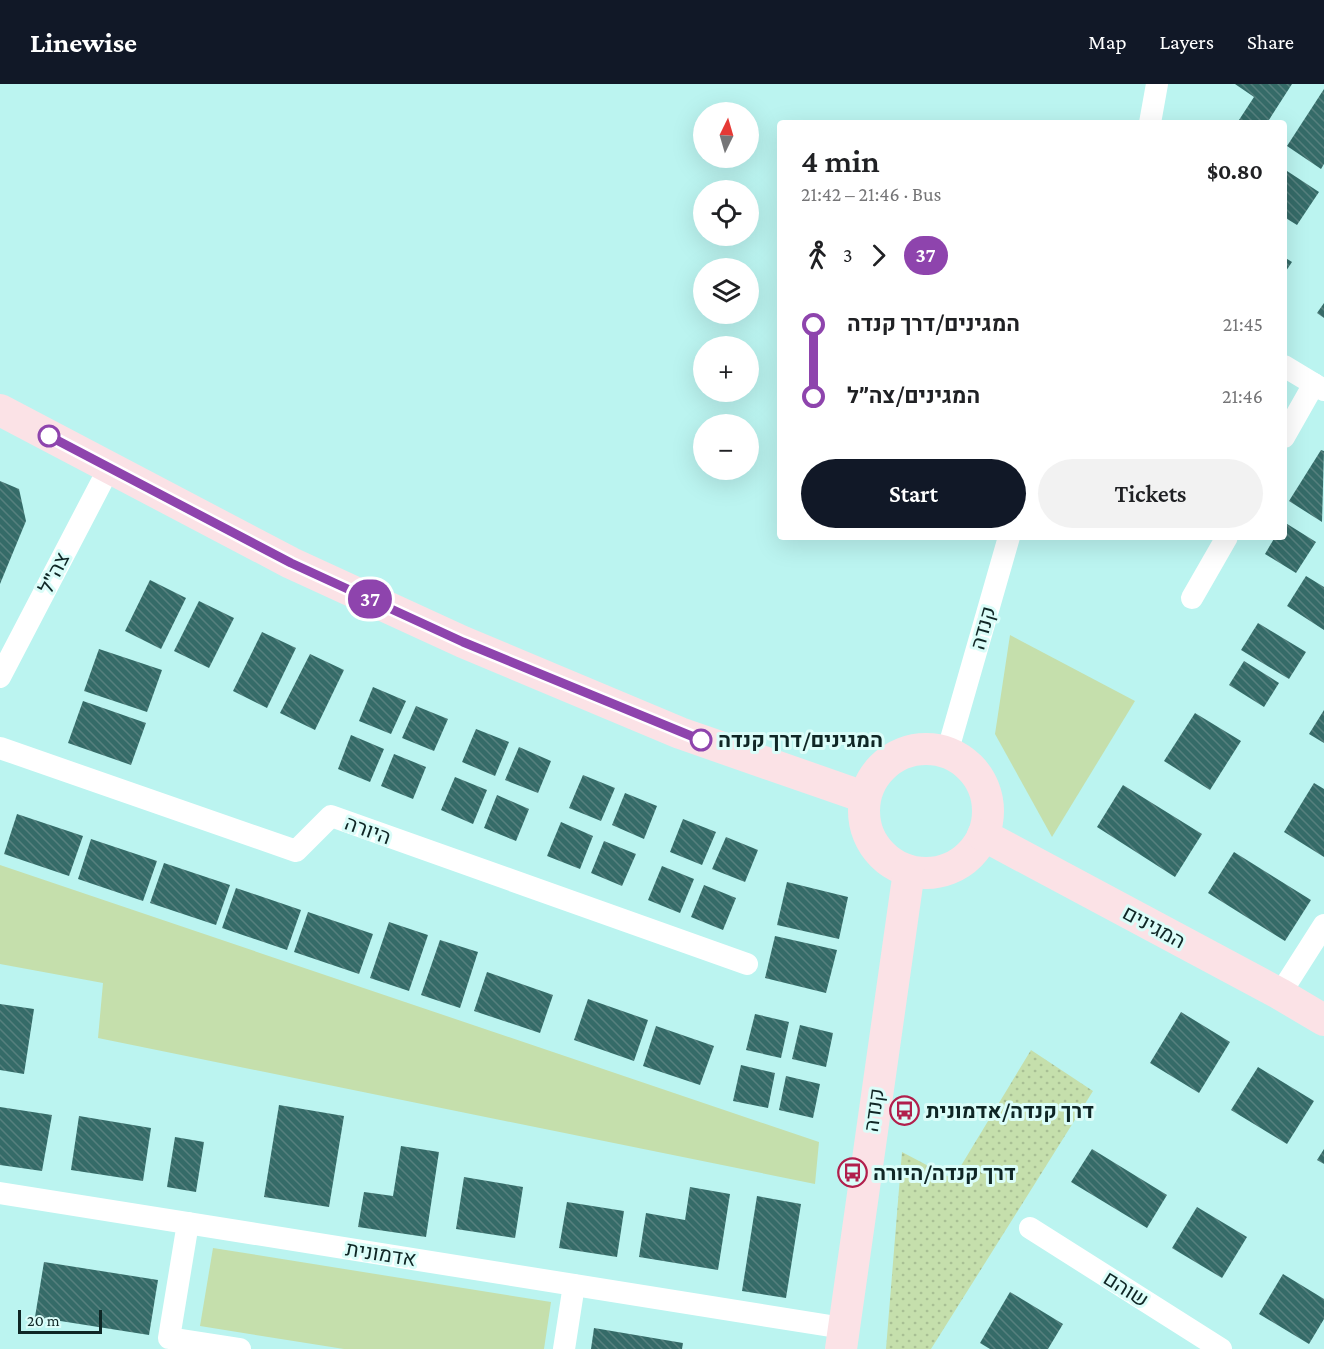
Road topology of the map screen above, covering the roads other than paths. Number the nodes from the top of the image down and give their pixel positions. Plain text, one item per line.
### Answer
1 (1157, 84) edge
2 (1151, 120) edge
3 (1287, 368) edge
4 (1319, 387) edge
5 (0, 410) edge
6 (1287, 433) edge
7 (109, 468) junction
8 (1008, 540) edge
9 (1225, 540) edge
10 (1192, 598) dead end
11 (0, 677) edge
12 (0, 748) edge
13 (947, 753) junction
14 (864, 797) junction
15 (983, 835) junction
16 (909, 871) junction
17 (1324, 925) edge
18 (747, 964) dead end
19 (1280, 994) junction
20 (1324, 1020) edge
21 (0, 1193) edge
22 (188, 1223) junction
23 (1030, 1228) dead end
24 (574, 1285) junction
25 (842, 1339) edge
26 (240, 1349) edge
27 (564, 1349) edge
28 (1221, 1349) edge

1 - 2 street
3 - 4 street
4 - 6 street
5 - 7 street
7 - 11 street, צה"ל
7 - 14 street
8 - 13 street, קנדה
9 - 10 street
12 - 18 street, היורה
13 - 14 street
13 - 15 street
14 - 16 street
15 - 16 street
15 - 19 street, המגינים
16 - 25 street, קנדה
17 - 19 street
19 - 20 street, המגינים
21 - 22 street, אדמונית
22 - 24 street, אדמונית
22 - 26 street
23 - 28 street, שוהם
24 - 25 street, אדמונית
24 - 27 street

